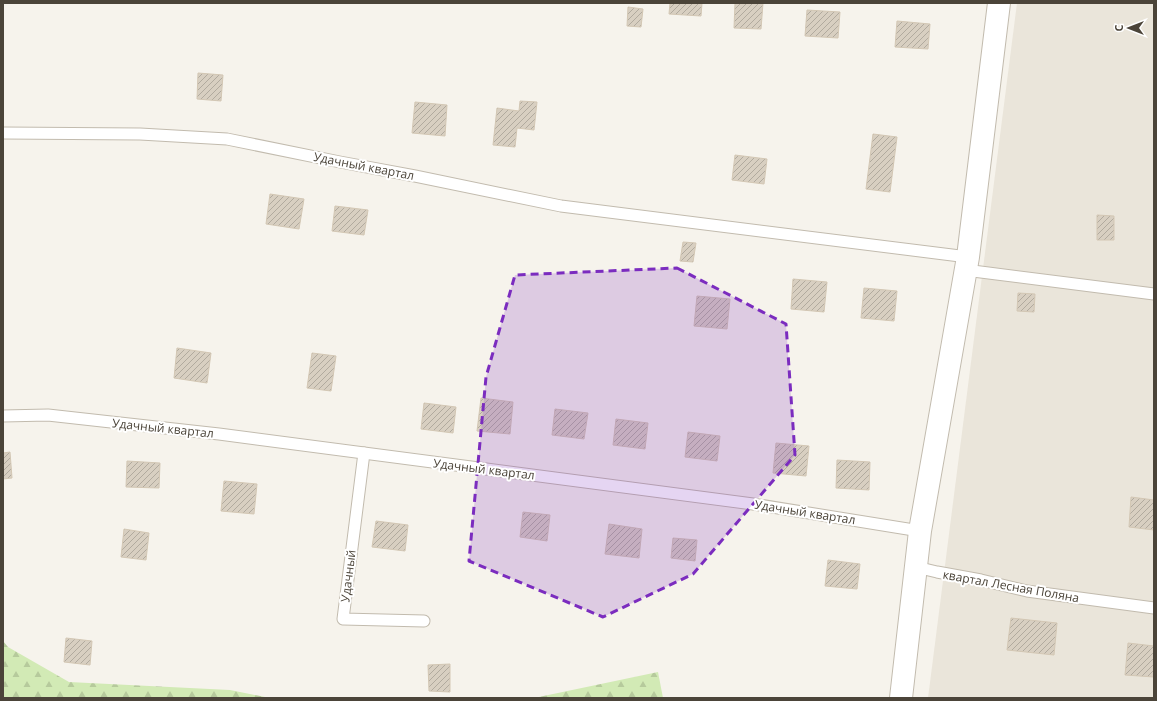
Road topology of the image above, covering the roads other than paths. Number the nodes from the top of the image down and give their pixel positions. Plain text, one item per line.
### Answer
1 (999, 3) edge
2 (3, 133) edge
3 (967, 264) junction
4 (1154, 294) edge
5 (3, 416) edge
6 (364, 453) junction
7 (920, 530) junction
8 (916, 567) junction
9 (1154, 608) edge
10 (424, 621) dead end
11 (901, 698) edge

1 - 3 street
2 - 3 lane, Удачный квартал
3 - 4 lane
3 - 7 street
5 - 6 lane, Удачный квартал
6 - 7 lane, Удачный квартал
6 - 10 lane, Удачный
7 - 8 street
8 - 9 lane, квартал Лесная Поляна
8 - 11 street

